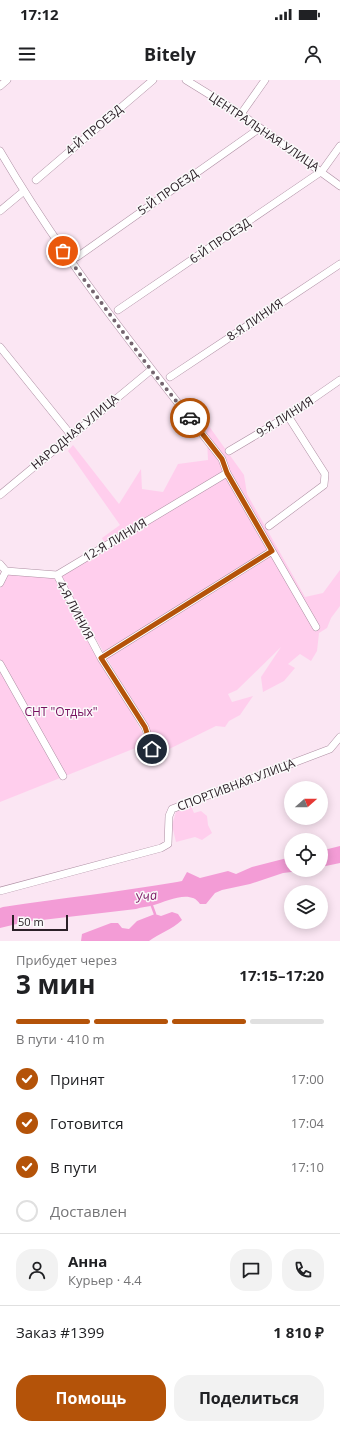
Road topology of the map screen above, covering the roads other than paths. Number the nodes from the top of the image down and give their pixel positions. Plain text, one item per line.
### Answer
1 (7, 80) edge
2 (153, 80) edge
3 (186, 80) edge
4 (265, 80) edge
5 (0, 86) edge
6 (241, 114) junction
7 (260, 128) junction
8 (340, 146) edge
9 (0, 151) edge
10 (322, 171) junction
11 (36, 180) dead end
12 (340, 186) edge
13 (24, 191) junction
14 (0, 211) edge
15 (77, 257) dead end
16 (340, 264) edge
17 (118, 310) dead end
18 (1, 350) edge
19 (151, 370) junction
20 (170, 377) dead end
21 (340, 380) edge
22 (288, 416) junction
23 (71, 435) junction
24 (229, 451) dead end
25 (227, 473) junction
26 (0, 495) edge
27 (269, 526) dead end
28 (272, 551) junction
29 (0, 564) edge
30 (6, 572) junction
31 (56, 575) junction
32 (0, 583) edge
33 (316, 627) dead end
34 (101, 658) junction
35 (0, 664) edge
36 (338, 739) edge
37 (152, 749) dead end
38 (63, 776) dead end
39 (0, 891) edge

1 - 5 street
2 - 11 street, 4-Й ПРОЕЗД
3 - 6 street, ЦЕНТРАЛЬНАЯ УЛИЦА
4 - 6 street
6 - 7 street, ЦЕНТРАЛЬНАЯ УЛИЦА
7 - 10 street, ЦЕНТРАЛЬНАЯ УЛИЦА
7 - 15 street, 5-Й ПРОЕЗД
8 - 10 street, 6-Й ПРОЕЗД
9 - 13 street
10 - 12 street, ЦЕНТРАЛЬНАЯ УЛИЦА
10 - 17 street, 6-Й ПРОЕЗД
13 - 14 street
13 - 19 street
16 - 20 street, 8-Я ЛИНИЯ
18 - 23 street
19 - 23 street, НАРОДНАЯ УЛИЦА
19 - 25 street
21 - 22 street, 9-Я ЛИНИЯ
22 - 24 street, 9-Я ЛИНИЯ
22 - 27 street
23 - 26 street, НАРОДНАЯ УЛИЦА
25 - 28 street
25 - 31 street, 12-Я ЛИНИЯ
28 - 33 street
28 - 34 street
29 - 30 street
30 - 31 street
30 - 32 street
31 - 34 street, 4-Я ЛИНИЯ
34 - 37 street, 4-Я ЛИНИЯ
35 - 38 street
36 - 39 street, СПОРТИВНАЯ УЛИЦА

